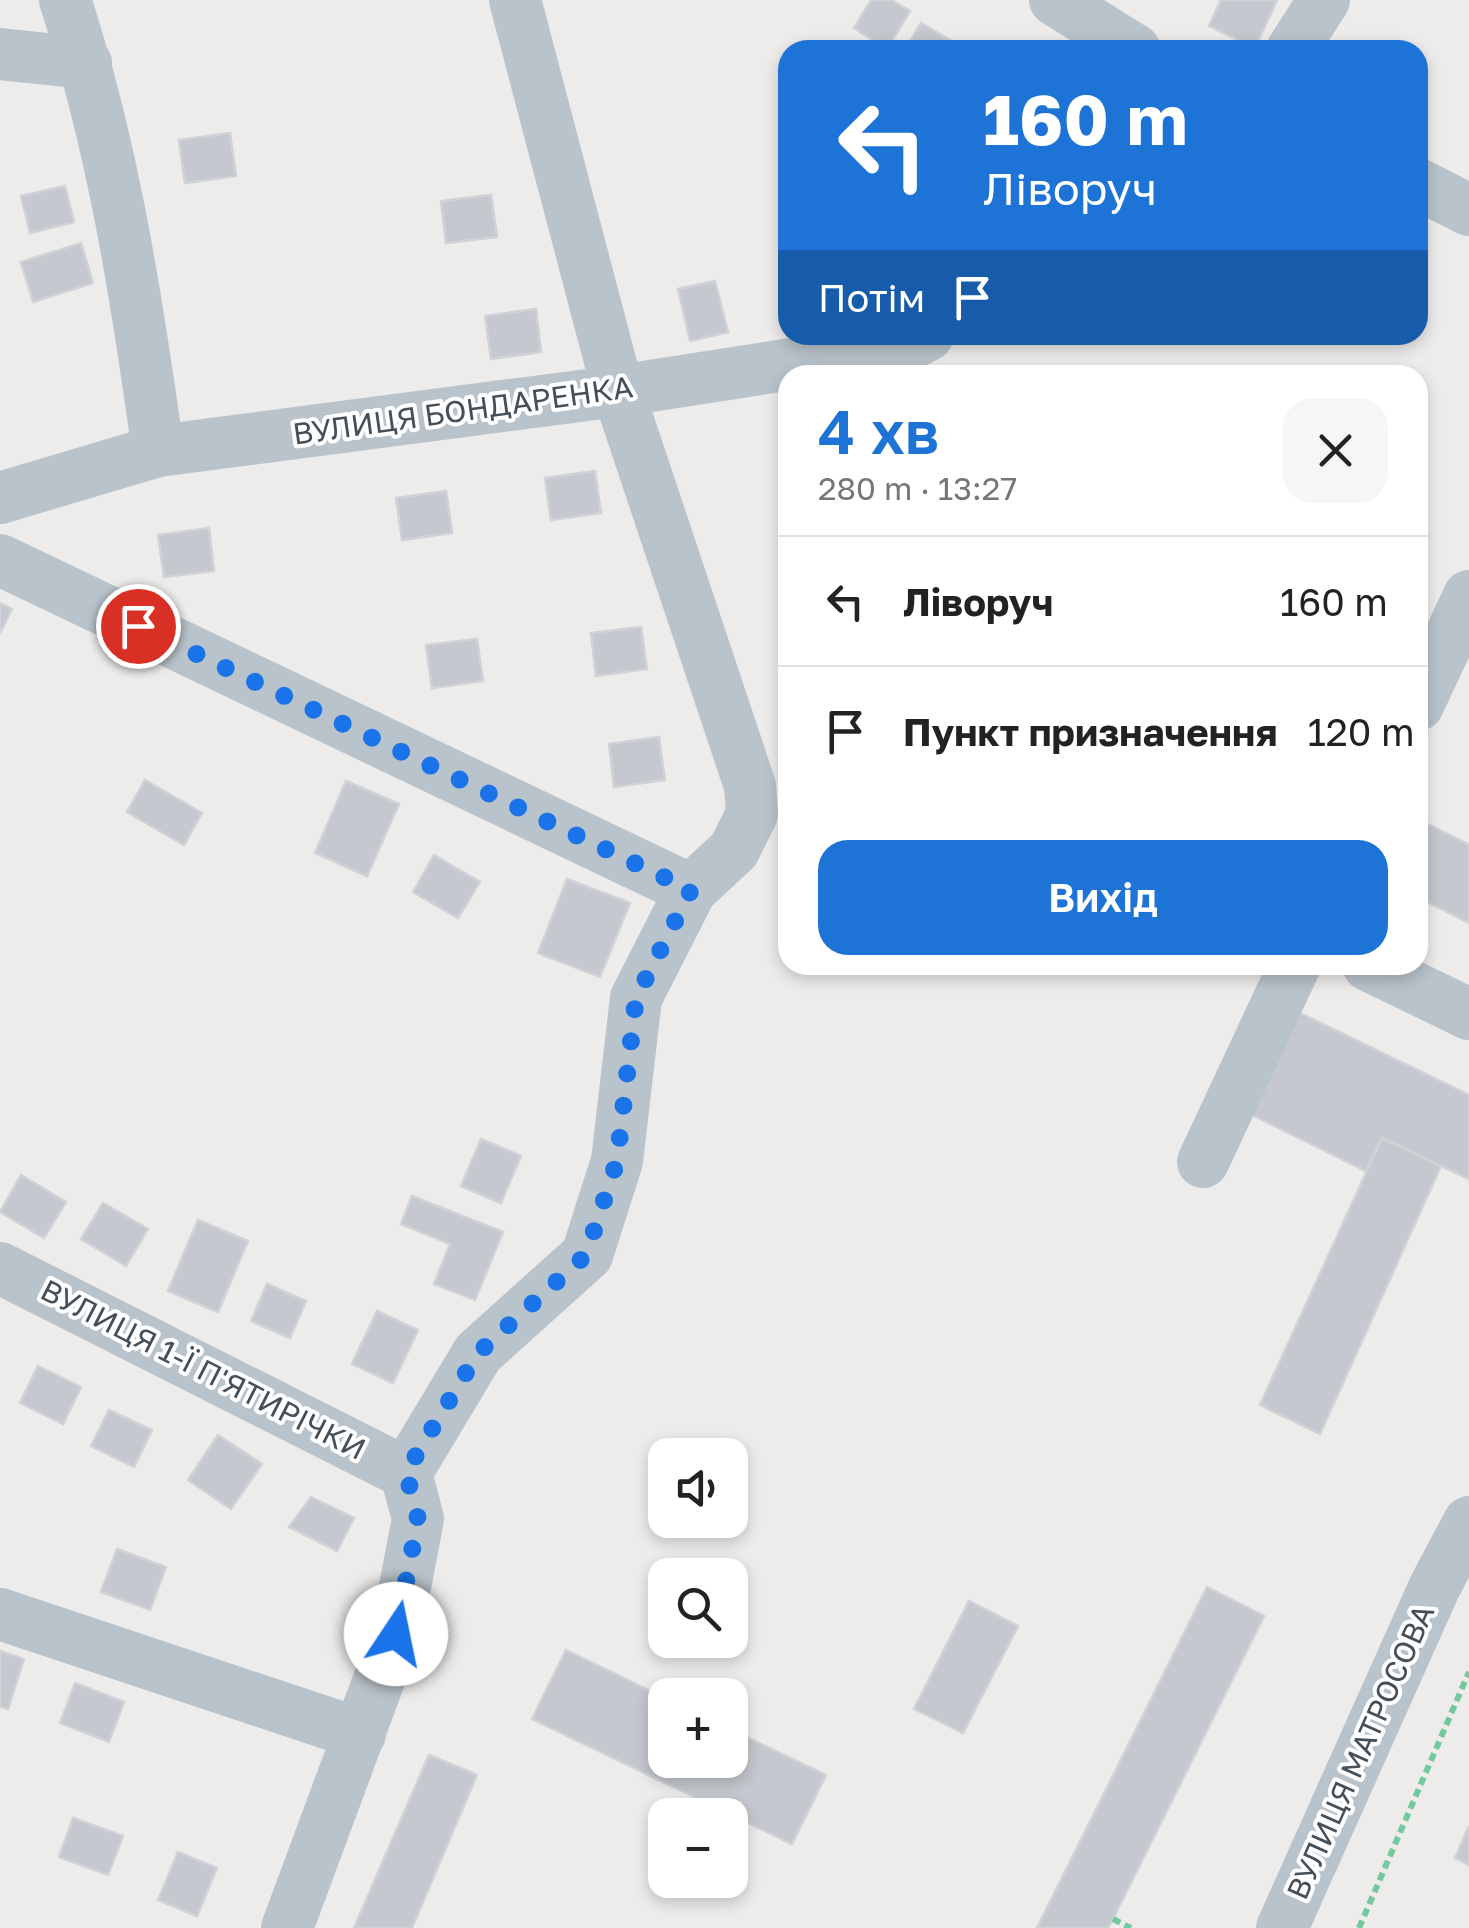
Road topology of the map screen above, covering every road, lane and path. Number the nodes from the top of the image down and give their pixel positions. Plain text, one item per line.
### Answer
1 (65, 0) edge
2 (515, 0) edge
3 (1055, 0) edge
4 (1324, 0) edge
5 (1120, 40) edge
6 (1298, 40) edge
7 (0, 54) edge
8 (86, 63) junction
9 (1428, 189) edge
10 (1469, 210) edge
11 (910, 345) edge
12 (786, 365) edge
13 (778, 366) edge
14 (618, 391) junction
15 (158, 451) junction
16 (0, 498) edge
17 (0, 560) edge
18 (1469, 596) edge
19 (1428, 684) edge
20 (691, 890) junction
21 (1291, 975) edge
22 (1389, 975) edge
23 (1469, 1014) edge
24 (1203, 1162) dead end
25 (0, 1268) edge
26 (406, 1472) junction
27 (1469, 1522) edge
28 (0, 1614) edge
29 (1469, 1672) edge
30 (360, 1734) junction
31 (1113, 1919) dead end
32 (287, 1928) edge
33 (1131, 1928) edge
34 (1282, 1928) edge
35 (1360, 1928) edge

1 - 8 street
2 - 14 street
3 - 5 street
4 - 6 street
7 - 8 street
8 - 15 street
9 - 10 street
11 - 12 street, ВУЛИЦЯ БОНДАРЕНКА
13 - 14 street, ВУЛИЦЯ БОНДАРЕНКА
14 - 15 street, ВУЛИЦЯ БОНДАРЕНКА
14 - 20 street
15 - 16 street, ВУЛИЦЯ БОНДАРЕНКА
17 - 20 street
18 - 19 street
20 - 26 street
21 - 24 street
22 - 23 street
25 - 26 street, ВУЛИЦЯ 1-Ї П'ЯТИРІЧКИ
26 - 30 street
27 - 34 street, ВУЛИЦЯ МАТРОСОВА
28 - 30 street
29 - 35 path
30 - 32 street
31 - 33 path

